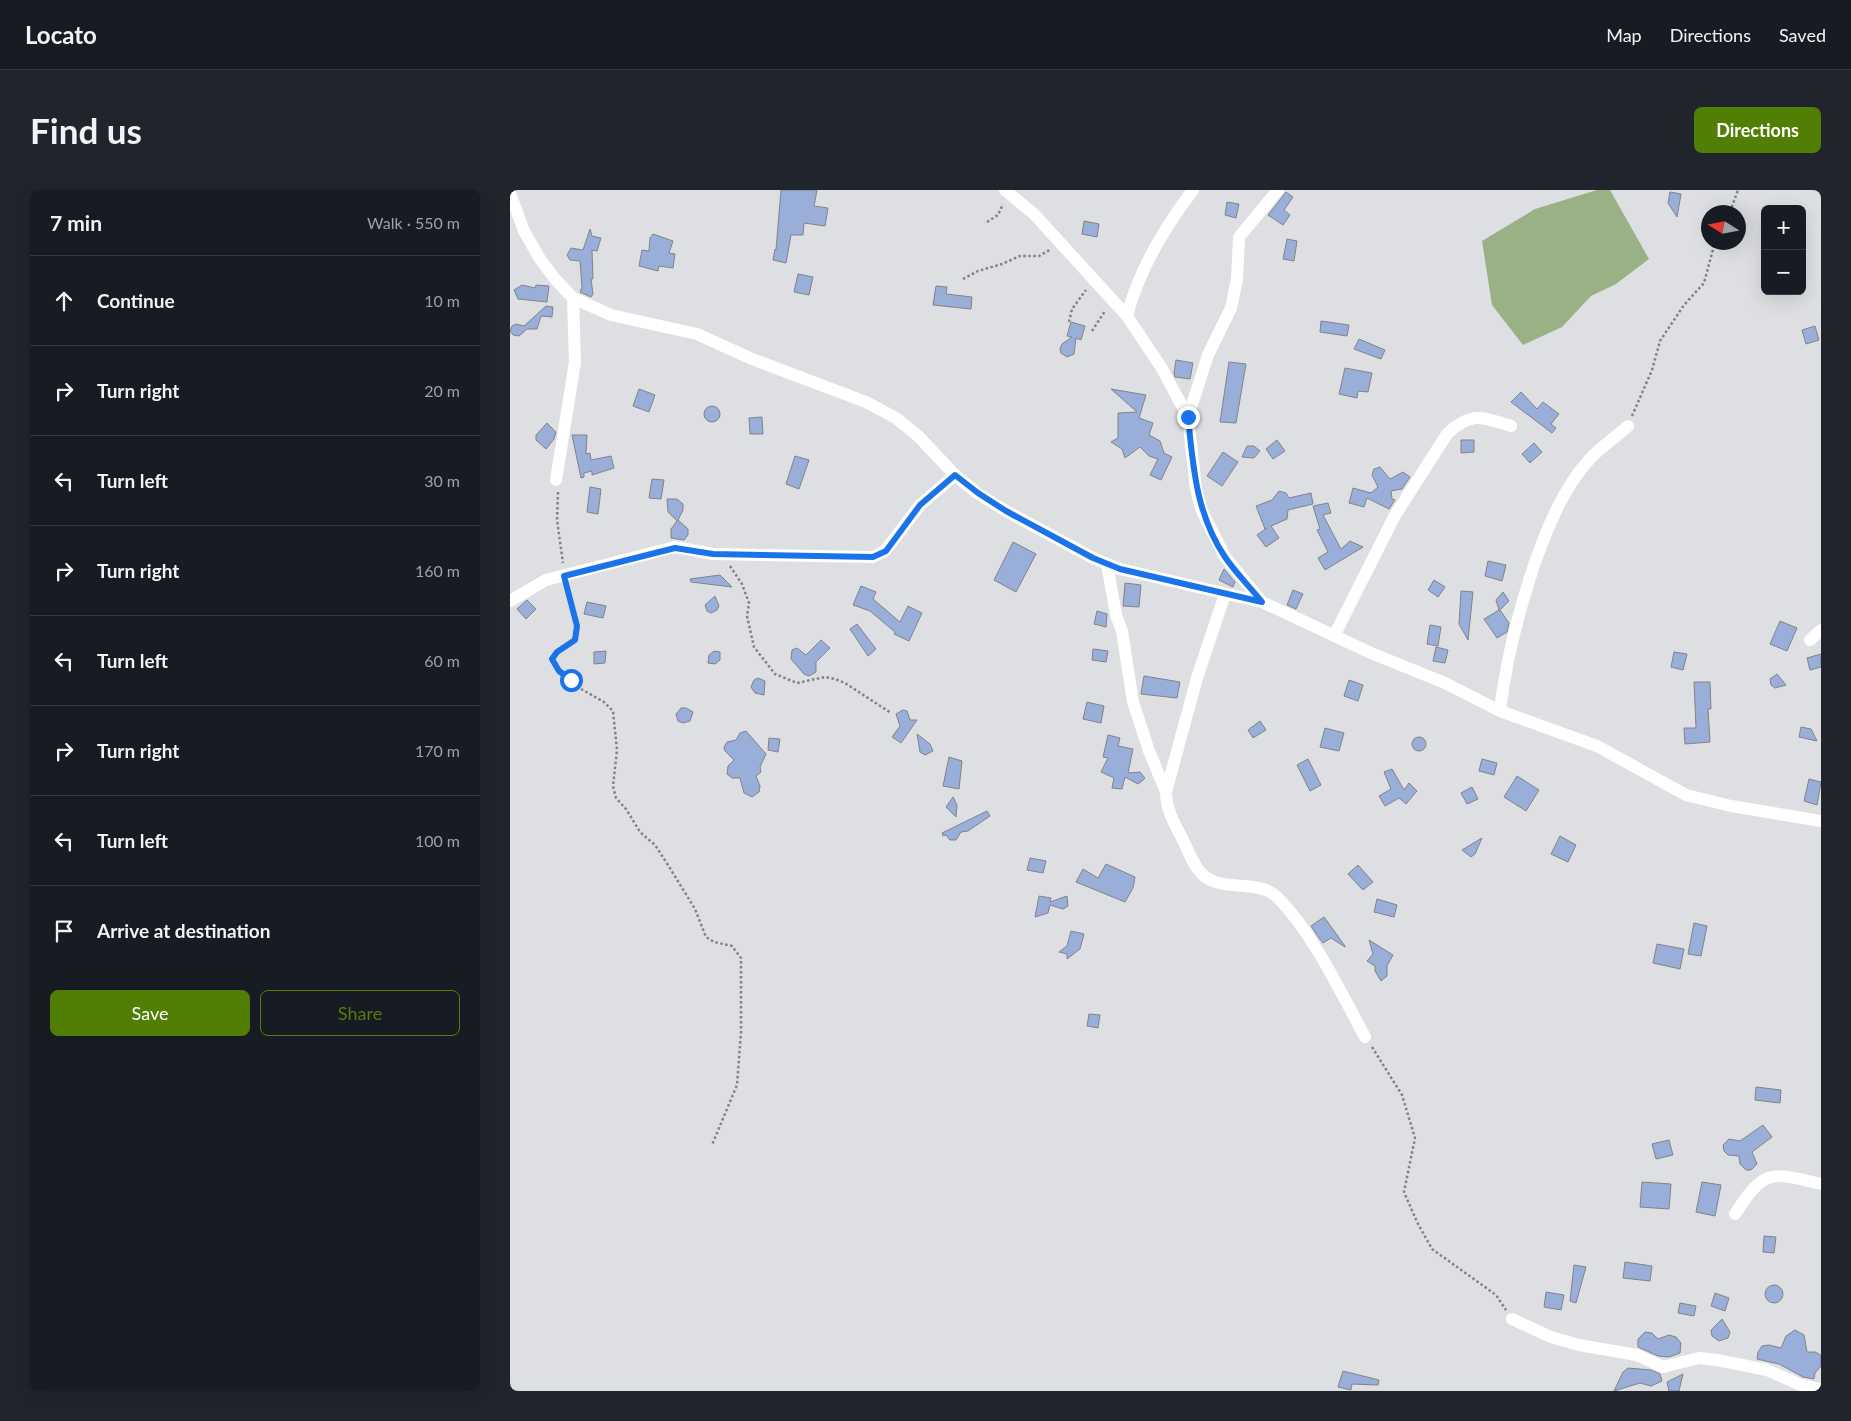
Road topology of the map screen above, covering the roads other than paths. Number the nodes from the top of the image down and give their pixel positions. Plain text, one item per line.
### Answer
1 (1006, 190) edge
2 (1193, 190) edge
3 (1278, 190) edge
4 (510, 193) edge
5 (573, 298) junction
6 (1127, 316) junction
7 (1188, 417) junction
8 (1511, 426) dead end
9 (1628, 426) road end
10 (955, 475) junction
11 (556, 480) road end
12 (1107, 564) junction
13 (1225, 594) junction
14 (510, 602) edge
15 (1262, 602) junction
16 (1821, 630) edge
17 (1334, 636) junction
18 (1810, 640) dead end
19 (1500, 711) junction
20 (1166, 792) junction
21 (1821, 821) edge
22 (1365, 1037) road end
23 (1821, 1184) edge
24 (1735, 1214) dead end
25 (1512, 1319) road end
26 (1821, 1389) edge

1 - 6 street
2 - 6 street
3 - 7 street
4 - 5 street
5 - 10 street
5 - 11 street
6 - 7 street
7 - 15 street
8 - 17 street
9 - 19 street
10 - 12 street
10 - 14 street
12 - 13 street
12 - 20 street
13 - 15 street
13 - 20 street
15 - 17 street
16 - 18 street
17 - 19 street
19 - 21 street
20 - 22 street
23 - 24 street
25 - 26 street

